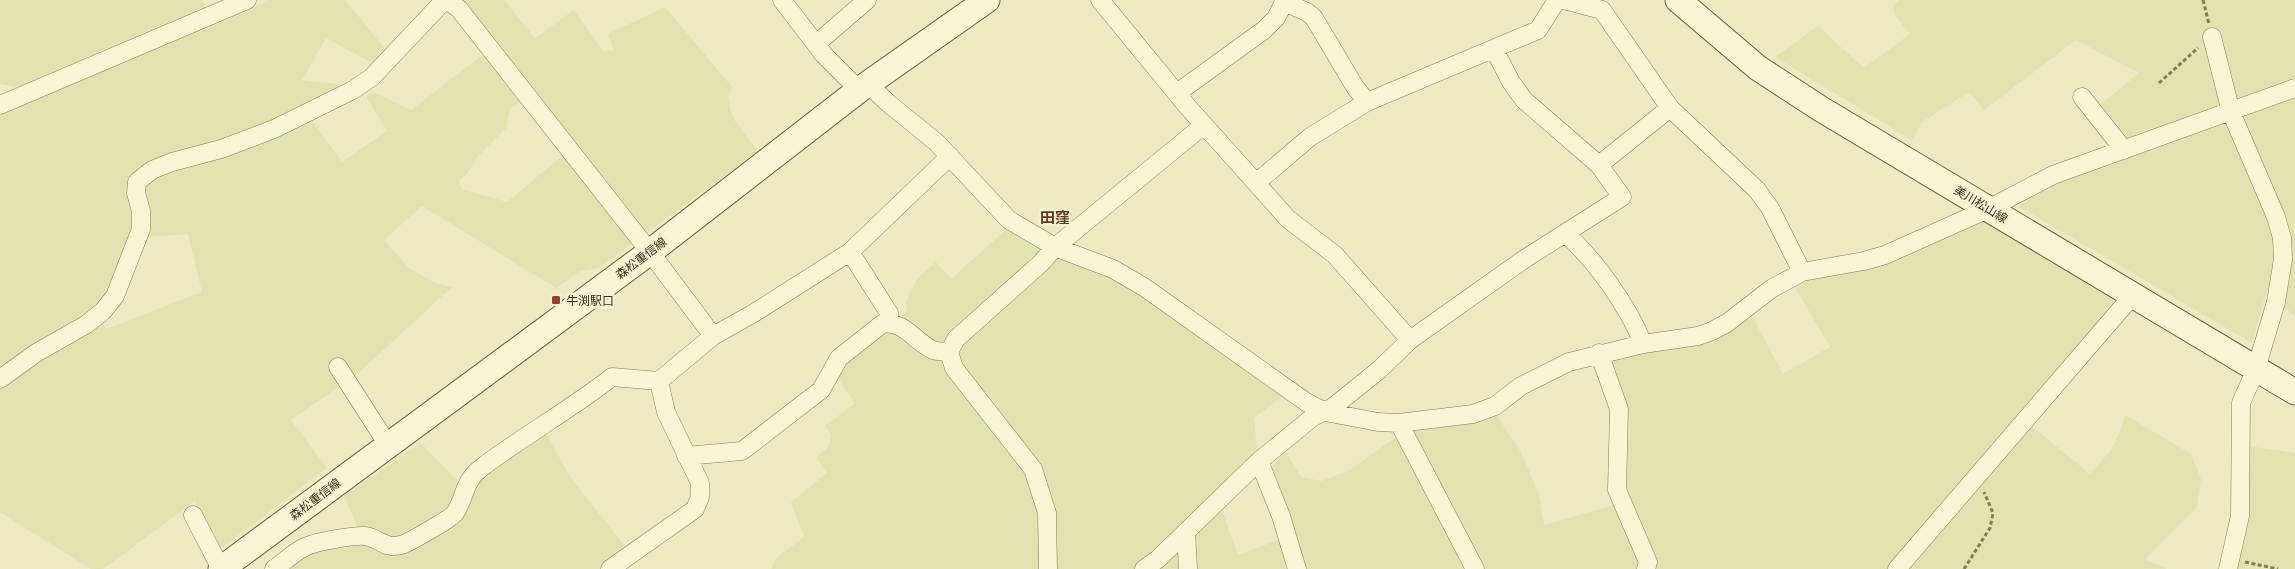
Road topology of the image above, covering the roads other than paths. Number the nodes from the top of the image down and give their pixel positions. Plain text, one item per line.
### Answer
1 (247, 0) edge
2 (782, 0) edge
3 (867, 0) edge
4 (987, 0) edge
5 (1100, 0) edge
6 (1557, 0) edge
7 (1564, 0) edge
8 (1678, 0) edge
9 (1284, 1) edge
10 (443, 2) edge
11 (2212, 37) road end
12 (816, 44) junction
13 (1494, 49) junction
14 (864, 87) junction
15 (2295, 88) edge
16 (1176, 93) junction
17 (2082, 97) dead end
18 (1367, 102) junction
19 (0, 105) edge
20 (1670, 108) junction
21 (2231, 112) junction
22 (1204, 125) junction
23 (2124, 150) junction
24 (950, 156) junction
25 (1599, 165) junction
26 (1256, 183) junction
27 (1988, 209) junction
28 (1566, 234) junction
29 (1055, 246) junction
30 (650, 252) junction
31 (850, 252) junction
32 (1802, 272) junction
33 (2133, 295) junction
34 (889, 323) junction
35 (713, 336) junction
36 (1410, 340) junction
37 (1643, 344) junction
38 (949, 352) junction
39 (1599, 353) junction
40 (338, 367) dead end
41 (2256, 369) junction
42 (0, 379) edge
43 (659, 381) junction
44 (2295, 392) edge
45 (1325, 412) junction
46 (1399, 423) junction
47 (388, 445) junction
48 (686, 456) junction
49 (1259, 461) junction
50 (193, 515) dead end
51 (1186, 532) junction
52 (2230, 564) edge
53 (221, 569) edge
54 (274, 569) edge
55 (610, 569) edge
56 (1048, 569) edge
57 (1144, 569) edge
58 (1188, 569) edge
59 (1297, 569) edge
60 (1474, 569) edge
61 (1646, 569) edge
62 (1897, 569) edge

1 - 19 street
2 - 12 street
3 - 12 street
4 - 14 main road, 森松重信線
5 - 16 street
6 - 13 street
7 - 20 street
8 - 27 main road, 美川松山線
9 - 16 street
9 - 18 street
10 - 30 street
10 - 42 street
11 - 21 street
12 - 14 street
13 - 18 street
13 - 25 street
14 - 24 street
14 - 30 main road, 森松重信線
15 - 21 street
16 - 22 street
17 - 23 street
18 - 26 street
20 - 25 street
20 - 32 street
21 - 23 street
21 - 41 street
22 - 26 street
22 - 29 street
23 - 27 street
24 - 29 street
24 - 31 street
25 - 28 street
26 - 36 street
27 - 32 street
27 - 33 main road, 美川松山線
28 - 36 street
28 - 37 street
29 - 38 street
29 - 45 street
30 - 35 street
30 - 47 main road, 森松重信線
31 - 34 street
31 - 35 street
32 - 37 street
33 - 41 main road, 美川松山線
33 - 62 street
34 - 38 street
34 - 48 street
35 - 43 street
36 - 45 street
37 - 39 street
38 - 56 street
39 - 46 street
39 - 61 street
40 - 47 street
41 - 44 main road, 美川松山線
41 - 52 street
43 - 48 street
43 - 54 street
45 - 46 street
45 - 49 street
46 - 60 street
47 - 53 main road, 森松重信線
48 - 55 street
49 - 51 street
49 - 59 street
50 - 53 street
51 - 57 street
51 - 58 street

